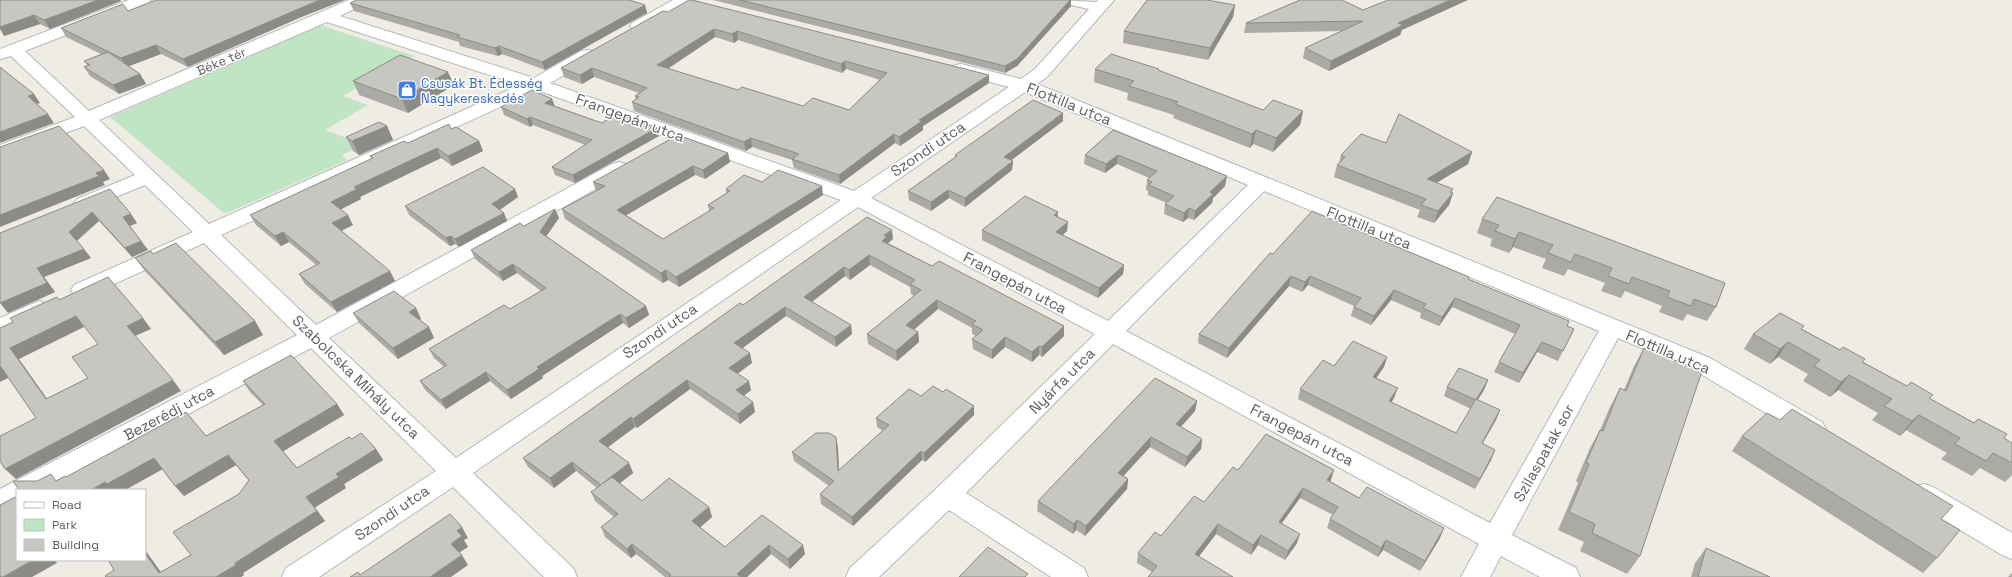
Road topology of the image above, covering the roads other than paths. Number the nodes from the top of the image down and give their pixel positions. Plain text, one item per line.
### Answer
1 (143, 0) edge
2 (361, 0) edge
3 (1066, 0) edge
4 (692, 1) edge
5 (1103, 4) edge
6 (326, 17) junction
7 (623, 34) edge
8 (603, 46) edge
9 (7, 52) edge
10 (940, 64) edge
11 (536, 84) junction
12 (1024, 85) junction
13 (87, 119) junction
14 (678, 135) junction
15 (658, 146) edge
16 (0, 152) edge
17 (638, 157) edge
18 (148, 176) junction
19 (1261, 183) junction
20 (855, 198) junction
21 (64, 211) edge
22 (207, 234) junction
23 (0, 327) edge
24 (1612, 328) junction
25 (1110, 333) junction
26 (314, 336) junction
27 (1832, 441) edge
28 (454, 472) junction
29 (1908, 486) edge
30 (26, 489) edge
31 (16, 494) edge
32 (947, 495) junction
33 (0, 502) edge
34 (1497, 539) junction
35 (2012, 547) edge
36 (296, 577) edge
37 (563, 577) edge
38 (860, 577) edge
39 (1074, 577) edge
40 (1475, 577) edge
41 (1566, 577) edge

1 - 9 street
2 - 6 street, Béke tér
3 - 5 street
4 - 7 street
5 - 12 street, Szondi utca
6 - 11 street, Frangepán utca
6 - 13 street, Béke tér
8 - 11 street
9 - 13 street
10 - 12 street, Flottilla utca
11 - 14 street, Frangepán utca
11 - 22 street
12 - 19 street, Flottilla utca
12 - 20 street, Szondi utca
13 - 16 street, Béke tér
13 - 18 street
14 - 15 street
14 - 20 street, Frangepán utca
17 - 26 street, Bezerédj utca
18 - 21 street
18 - 22 street, Szabolcska Mihály utca
19 - 24 street, Flottilla utca
19 - 25 street, Nyárfa utca
20 - 25 street, Frangepán utca
20 - 28 street, Szondi utca
22 - 23 street
22 - 26 street, Szabolcska Mihály utca
24 - 27 street, Flottilla utca
24 - 34 street, Szilaspatak sor
25 - 32 street, Nyárfa utca
25 - 34 street, Frangepán utca
26 - 28 street, Szabolcska Mihály utca
26 - 30 street, Bezerédj utca
28 - 36 street, Szondi utca
28 - 37 street, Szabolcska Mihály utca
29 - 35 street
31 - 33 street
32 - 38 street, Nyárfa utca
32 - 39 street
34 - 40 street, Szilaspatak sor
34 - 41 street, Frangepán utca

